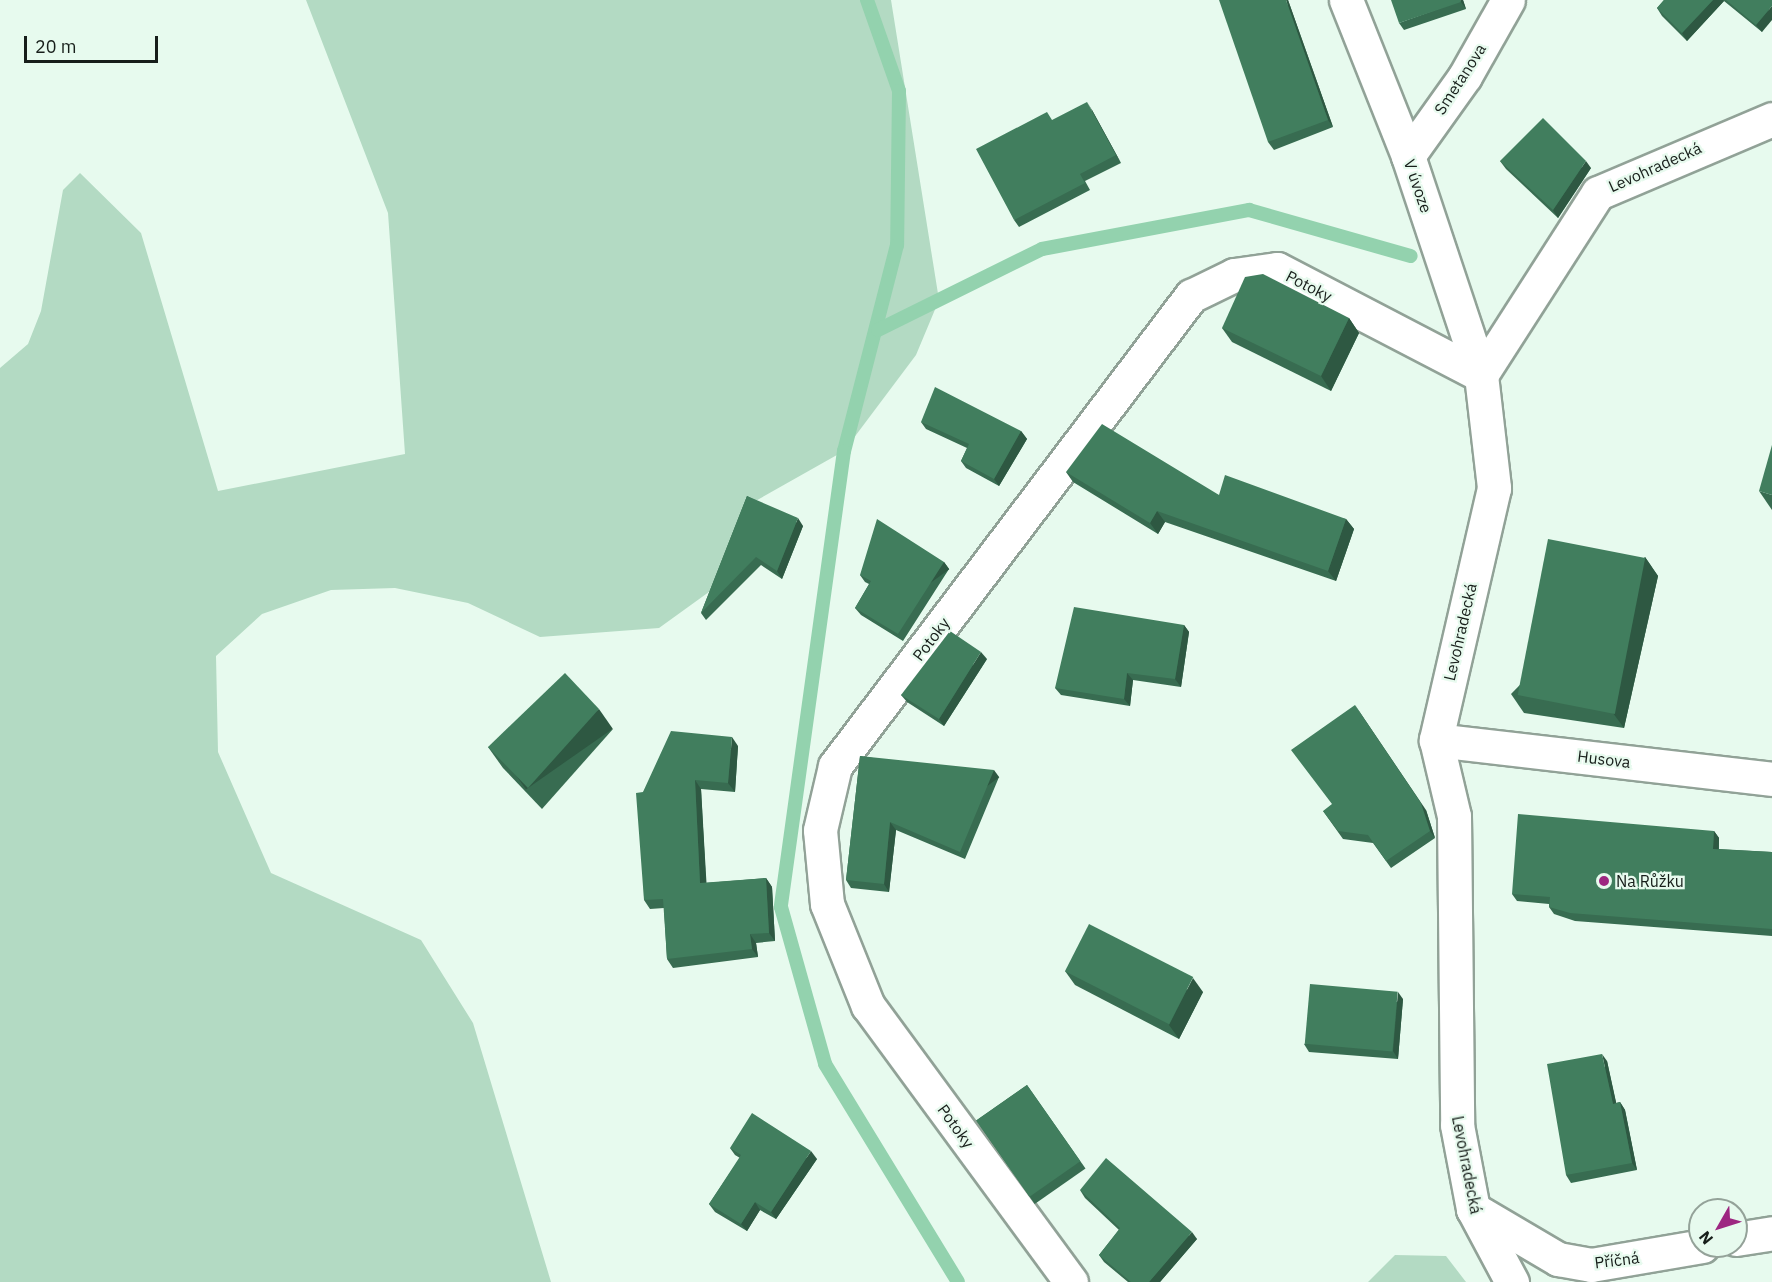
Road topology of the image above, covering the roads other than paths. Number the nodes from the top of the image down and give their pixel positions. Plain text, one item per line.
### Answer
1 (1346, 0) edge
2 (1508, 0) edge
3 (1772, 119) edge
4 (1408, 156) junction
5 (1481, 375) junction
6 (1436, 740) junction
7 (1772, 779) edge
8 (1473, 1209) junction
9 (1772, 1233) edge
10 (1748, 1237) edge
11 (1688, 1248) edge
12 (1071, 1282) edge
13 (1512, 1282) edge

1 - 4 street, V úvoze
2 - 4 street, Smetanova
3 - 5 street, Levohradecká
4 - 5 street, V úvoze
5 - 6 street, Levohradecká
5 - 12 street, Potoky
6 - 7 street, Husova
6 - 8 street, Levohradecká
8 - 11 street, Příčná
8 - 13 street, Levohradecká
9 - 10 street

